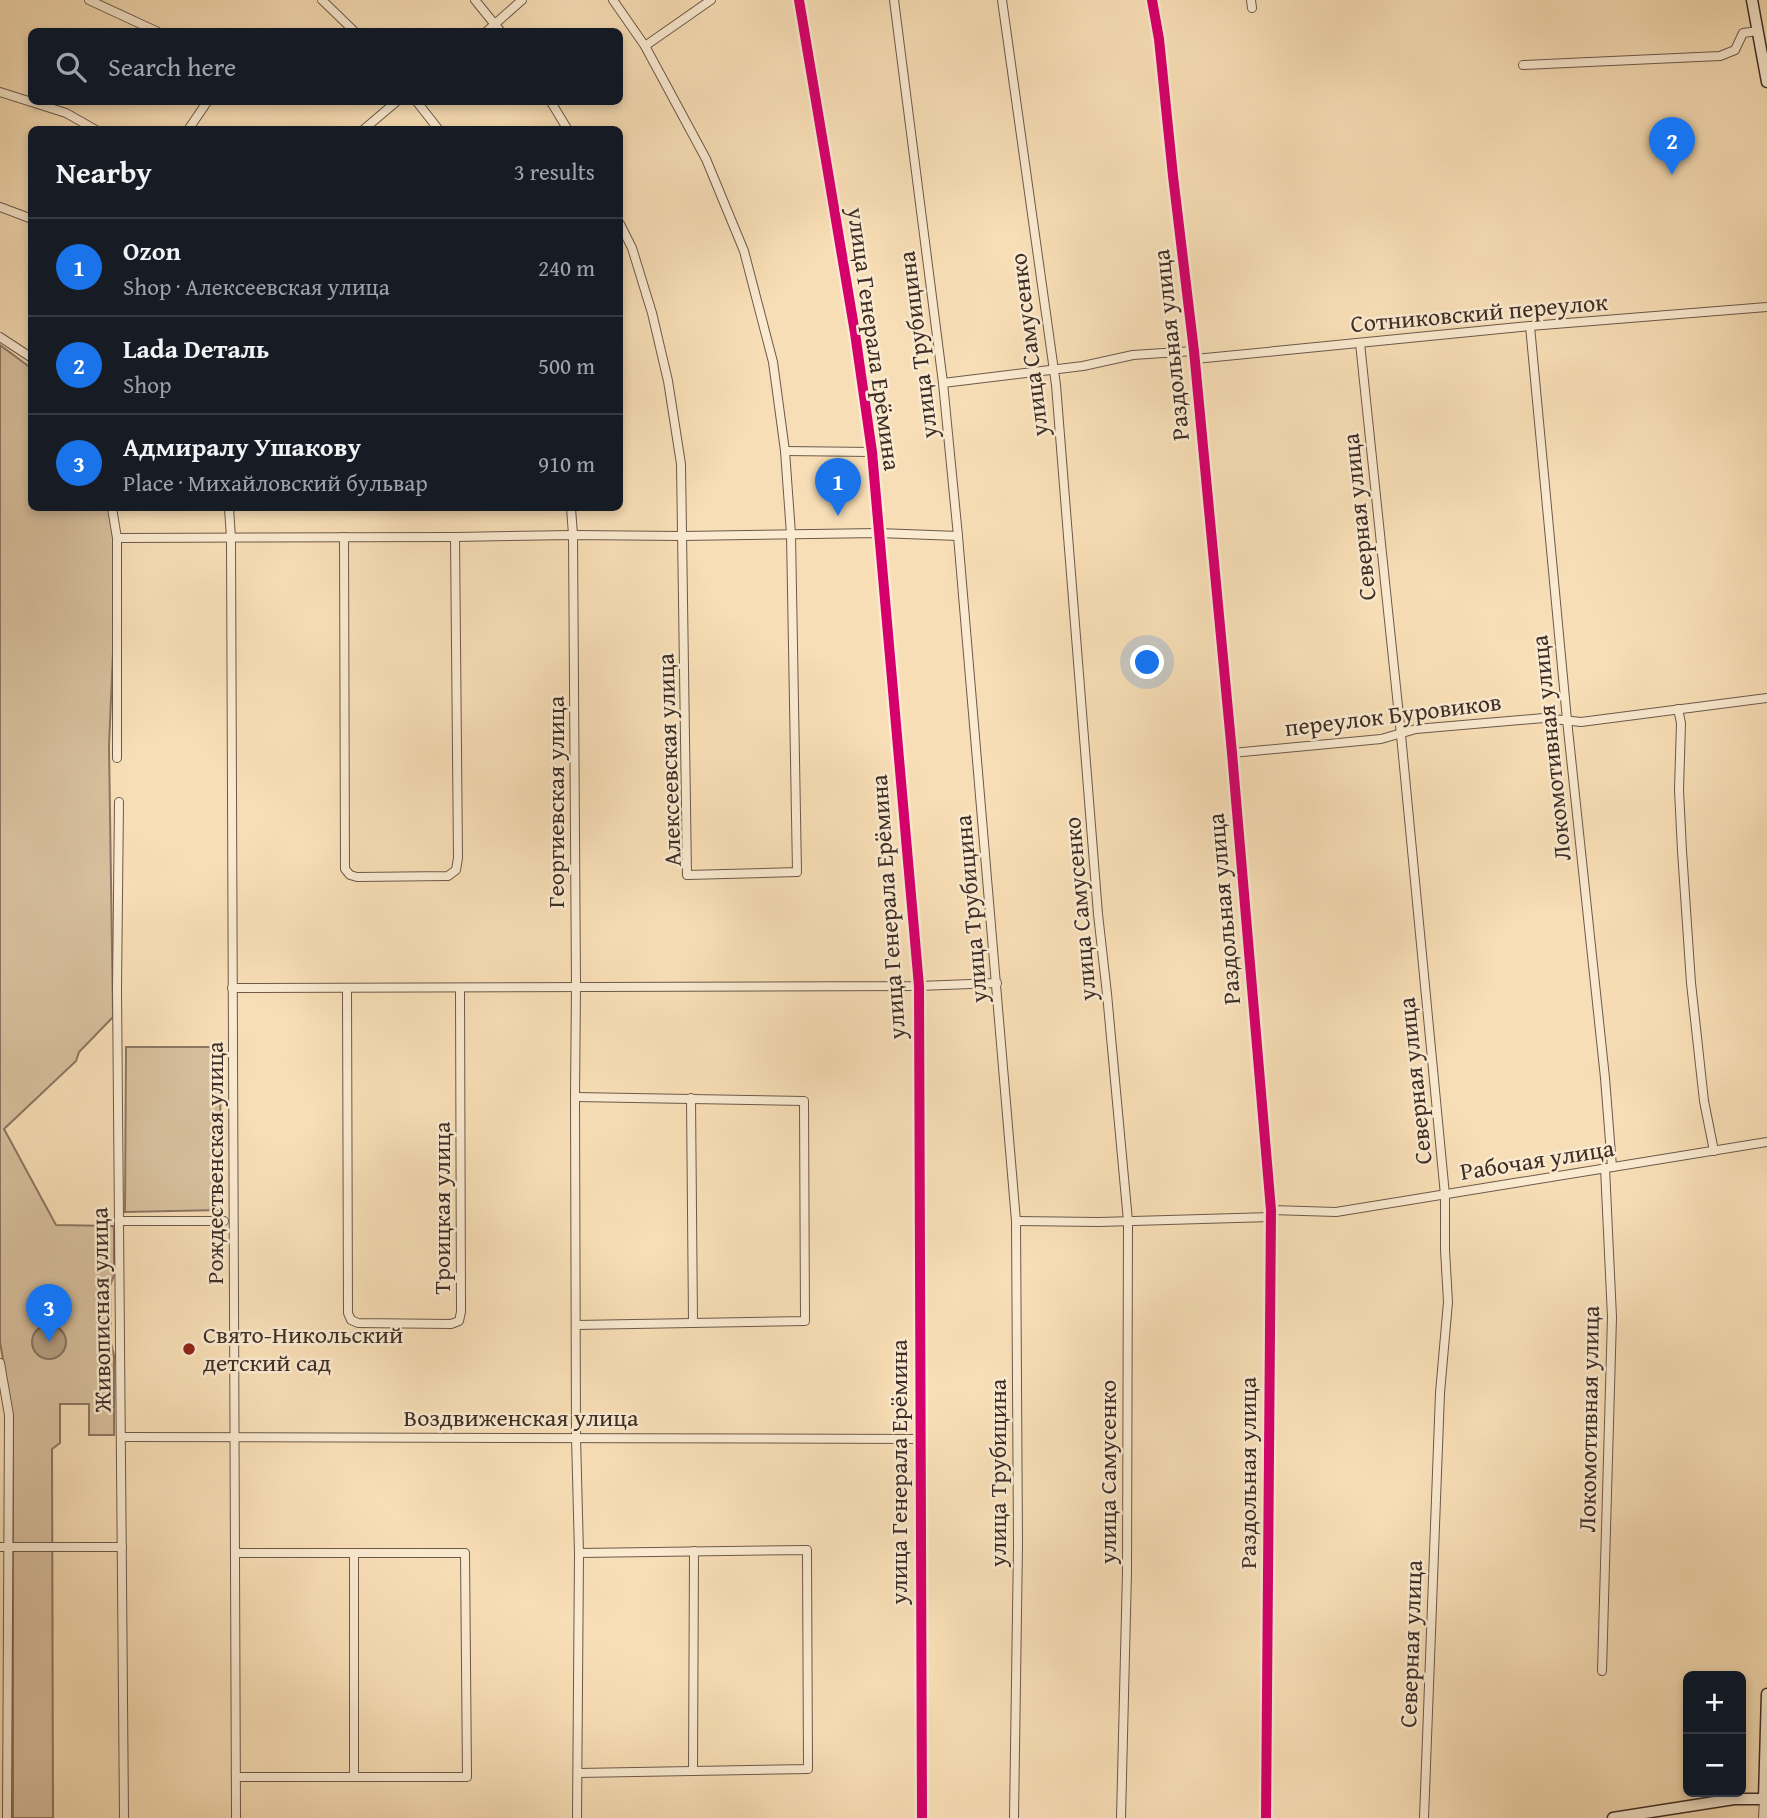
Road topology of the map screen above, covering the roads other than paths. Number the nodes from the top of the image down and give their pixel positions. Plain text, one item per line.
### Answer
1 (89, 0) edge
2 (322, 0) edge
3 (475, 0) edge
4 (522, 0) edge
5 (613, 0) edge
6 (711, 0) edge
7 (800, 0) edge
8 (894, 0) edge
9 (1002, 0) edge
10 (1152, 0) edge
11 (1752, 0) edge
12 (149, 28) edge
13 (351, 28) edge
14 (498, 28) edge
15 (1761, 36) edge
16 (645, 46) junction
17 (1523, 65) dead end
18 (1767, 82) edge
19 (0, 92) edge
20 (28, 101) edge
21 (41, 105) edge
22 (205, 105) edge
23 (392, 105) edge
24 (419, 105) edge
25 (553, 105) edge
26 (89, 126) edge
27 (191, 126) edge
28 (367, 126) edge
29 (436, 126) edge
30 (566, 126) edge
31 (0, 207) edge
32 (28, 218) edge
33 (623, 230) edge
34 (1767, 307) edge
35 (1530, 326) junction
36 (0, 337) edge
37 (1360, 343) junction
38 (28, 355) edge
39 (1195, 355) junction
40 (1054, 369) junction
41 (943, 383) junction
42 (785, 452) junction
43 (872, 452) junction
44 (113, 511) edge
45 (229, 511) edge
46 (571, 511) edge
47 (878, 533) junction
48 (791, 534) junction
49 (573, 535) junction
50 (682, 536) junction
51 (958, 536) junction
52 (344, 537) junction
53 (455, 537) junction
54 (117, 538) junction
55 (231, 538) junction
56 (1767, 698) edge
57 (1678, 709) junction
58 (1567, 720) junction
59 (1401, 734) junction
60 (1232, 752) junction
61 (117, 758) dead end
62 (119, 802) dead end
63 (997, 983) junction
64 (576, 986) junction
65 (919, 986) junction
66 (347, 988) junction
67 (232, 989) junction
68 (460, 989) junction
69 (575, 1097) junction
70 (691, 1098) junction
71 (1767, 1142) edge
72 (1714, 1151) junction
73 (1609, 1168) junction
74 (1445, 1195) junction
75 (1271, 1214) junction
76 (224, 1220) dead end
77 (1128, 1220) junction
78 (120, 1221) junction
79 (1016, 1222) junction
80 (693, 1322) junction
81 (576, 1325) junction
82 (0, 1363) edge
83 (121, 1437) junction
84 (234, 1437) junction
85 (576, 1437) junction
86 (920, 1439) junction
87 (4, 1547) edge
88 (122, 1547) junction
89 (694, 1551) junction
90 (235, 1553) junction
91 (354, 1553) junction
92 (579, 1553) junction
93 (4, 1654) edge
94 (1602, 1671) dead end
95 (1767, 1694) edge
96 (4, 1703) edge
97 (693, 1771) junction
98 (578, 1773) junction
99 (236, 1777) junction
100 (354, 1777) junction
101 (4, 1798) edge
102 (1765, 1798) edge
103 (7, 1818) edge
104 (124, 1818) edge
105 (236, 1818) edge
106 (577, 1818) edge
107 (922, 1818) edge
108 (1014, 1818) edge
109 (1121, 1818) edge
110 (1266, 1818) edge
111 (1423, 1818) edge
112 (1613, 1818) edge
113 (1763, 1818) edge

1 - 12 street
2 - 13 street
3 - 14 street
4 - 14 street
5 - 16 street
6 - 16 street
7 - 43 street, улица Генерала Ерёмина
8 - 41 street, улица Трубицина
9 - 40 street, улица Самусенко
10 - 39 street, Раздольная улица
11 - 15 main road
15 - 17 street
15 - 18 main road
16 - 42 street
19 - 20 street
21 - 26 street
22 - 27 street
23 - 28 street
24 - 29 street
25 - 30 street
31 - 32 street
33 - 50 street
34 - 35 street, Сотниковский переулок
35 - 37 street, Сотниковский переулок
35 - 58 street, Локомотивная улица
36 - 38 street
37 - 39 street, Сотниковский переулок
37 - 59 street, Северная улица
39 - 40 street, Сотниковский переулок
39 - 60 street, Раздольная улица
40 - 41 street, Сотниковский переулок
40 - 77 street, улица Самусенко
41 - 51 street, улица Трубицина
42 - 43 street
42 - 48 street
43 - 47 street, улица Генерала Ерёмина
44 - 54 street
45 - 55 street, Рождественская улица
46 - 49 street, Георгиевская улица
47 - 48 street
47 - 51 street
47 - 65 street, улица Генерала Ерёмина
48 - 50 street
48 - 50 street, Алексеевская улица
49 - 50 street
49 - 53 street
49 - 64 street, Георгиевская улица
51 - 63 street, улица Трубицина
52 - 53 street
52 - 53 street
52 - 55 street
54 - 55 street
54 - 61 street
55 - 67 street, Рождественская улица
56 - 57 street, переулок Буровиков
57 - 58 street, переулок Буровиков
57 - 72 street
58 - 59 street, переулок Буровиков
58 - 73 street, Локомотивная улица
59 - 60 street, переулок Буровиков
59 - 74 street, Северная улица
60 - 75 street, Раздольная улица
62 - 78 street, Живописная улица
63 - 65 street
63 - 79 street, улица Трубицина
64 - 65 street
64 - 68 street
64 - 69 street, Георгиевская улица
65 - 86 street, улица Генерала Ерёмина
66 - 67 street
66 - 68 street
66 - 68 street, Троицкая улица
67 - 84 street, Рождественская улица
69 - 70 street
69 - 81 street, Георгиевская улица
70 - 80 street
70 - 80 street
71 - 72 street, Рабочая улица
72 - 73 street, Рабочая улица
73 - 74 street, Рабочая улица
73 - 94 street, Локомотивная улица
74 - 75 street, Рабочая улица
74 - 111 street, Северная улица
75 - 77 street, Рабочая улица
75 - 110 street, Раздольная улица
76 - 78 street
77 - 79 street, Рабочая улица
77 - 109 street, улица Самусенко
78 - 83 street, Живописная улица
79 - 108 street, улица Трубицина
80 - 81 street
81 - 85 street, Георгиевская улица
82 - 87 street
83 - 84 street, Воздвиженская улица
83 - 88 street, Живописная улица
84 - 85 street, Воздвиженская улица
84 - 90 street, Рождественская улица
85 - 86 street, Воздвиженская улица
85 - 92 street, Георгиевская улица
86 - 107 street, улица Генерала Ерёмина
87 - 88 street
87 - 93 street
88 - 104 street, Живописная улица
89 - 92 street
89 - 97 street
89 - 97 street
90 - 91 street
90 - 99 street, Рождественская улица
91 - 100 street
91 - 100 street
92 - 98 street, Георгиевская улица
93 - 96 street
95 - 102 main road
96 - 101 street
97 - 98 street
98 - 106 street, Георгиевская улица
99 - 100 street
99 - 105 street, Рождественская улица
101 - 103 street
102 - 112 main road
102 - 113 street

